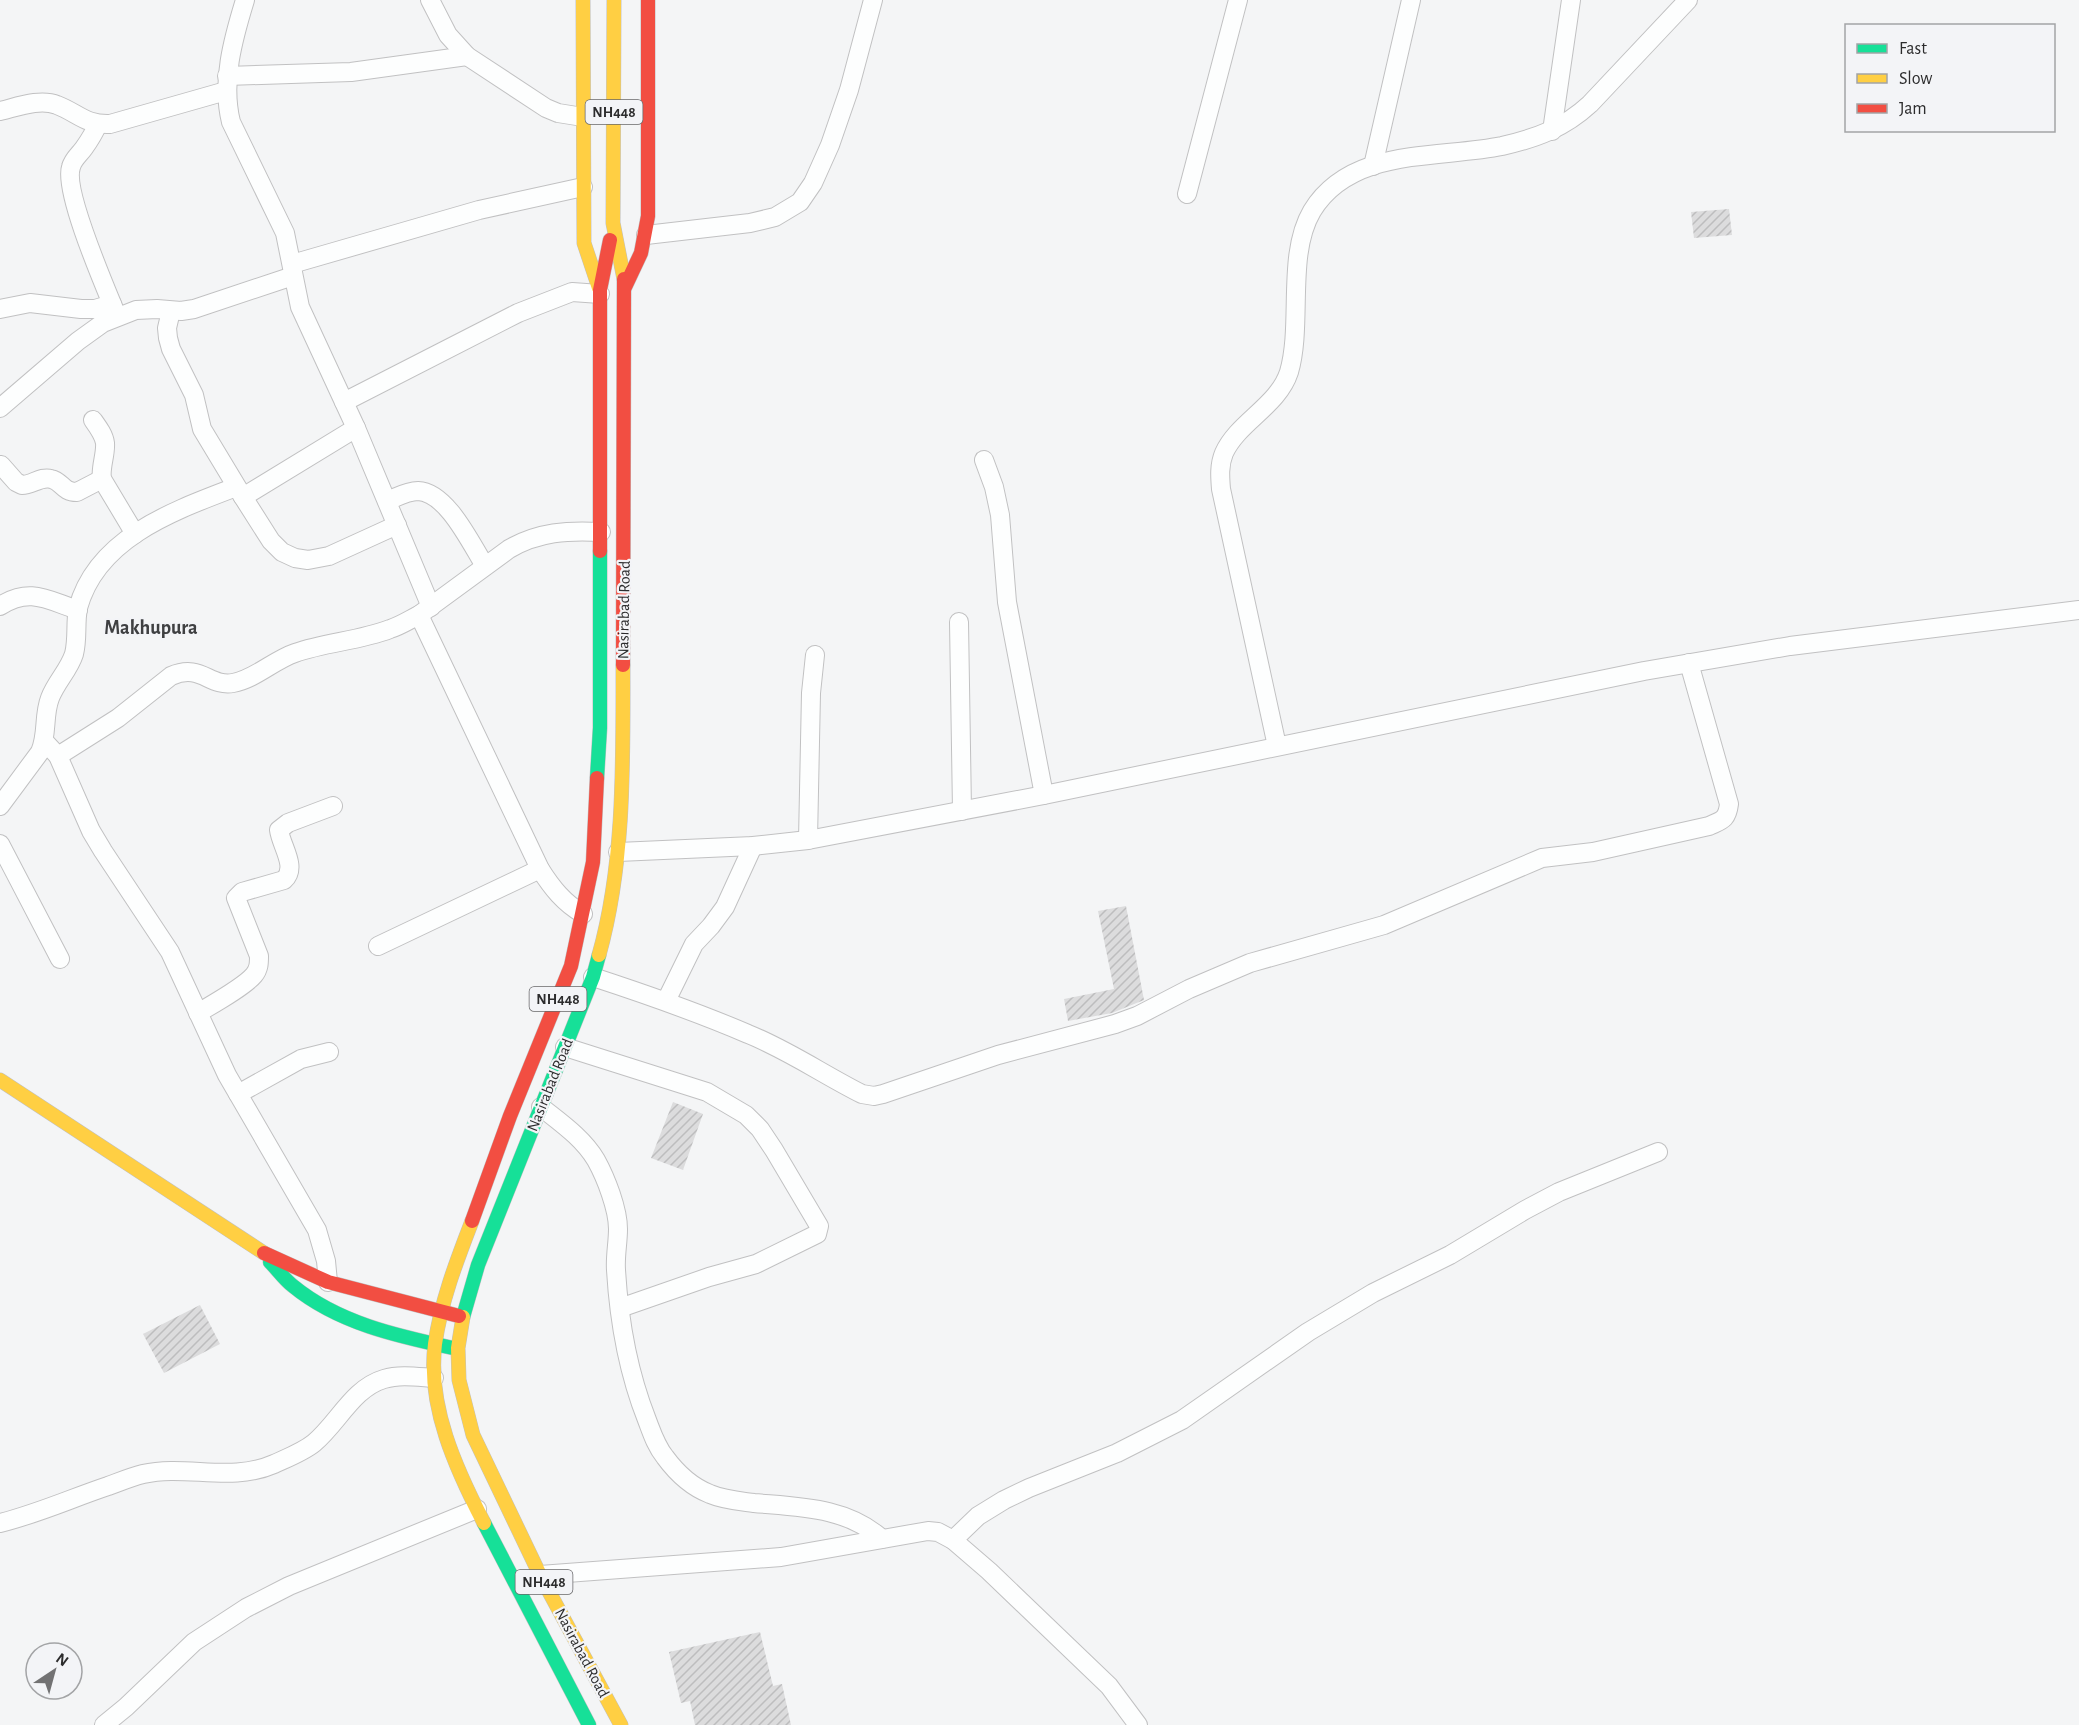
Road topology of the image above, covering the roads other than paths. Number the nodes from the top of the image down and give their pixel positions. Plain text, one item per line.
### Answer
1 (245, 0) edge
2 (430, 0) edge
3 (583, 0) edge
4 (614, 0) edge
5 (648, 0) edge
6 (873, 0) edge
7 (1238, 0) edge
8 (1411, 0) edge
9 (1571, 0) edge
10 (1688, 0) edge
11 (467, 56) junction
12 (227, 84) junction
13 (0, 111) edge
14 (583, 117) junction
15 (98, 124) junction
16 (1552, 131) junction
17 (1373, 165) junction
18 (583, 187) junction
19 (1187, 194) dead end
20 (614, 223) junction
21 (646, 236) junction
22 (292, 270) junction
23 (625, 287) junction
24 (600, 292) junction
25 (0, 309) edge
26 (115, 310) junction
27 (171, 311) junction
28 (344, 402) junction
29 (0, 408) edge
30 (93, 420) dead end
31 (356, 428) junction
32 (984, 460) dead end
33 (1, 465) edge
34 (102, 479) junction
35 (240, 492) junction
36 (387, 501) junction
37 (397, 525) junction
38 (601, 532) junction
39 (135, 534) junction
40 (485, 566) junction
41 (0, 606) edge
42 (78, 610) junction
43 (2079, 610) edge
44 (425, 611) junction
45 (958, 622) dead end
46 (814, 655) dead end
47 (1689, 663) junction
48 (45, 742) junction
49 (1277, 746) junction
50 (58, 756) junction
51 (1044, 795) junction
52 (0, 806) edge
53 (333, 806) dead end
54 (962, 811) junction
55 (808, 840) junction
56 (0, 843) edge
57 (753, 846) junction
58 (618, 852) junction
59 (540, 870) junction
60 (583, 914) junction
61 (378, 946) dead end
62 (60, 959) dead end
63 (593, 977) junction
64 (666, 1002) junction
65 (198, 1013) junction
66 (566, 1047) junction
67 (329, 1052) dead end
68 (0, 1080) edge
69 (238, 1094) junction
70 (541, 1107) junction
71 (1658, 1152) dead end
72 (260, 1251) junction
73 (328, 1282) junction
74 (620, 1308) junction
75 (442, 1312) junction
76 (464, 1317) junction
77 (435, 1344) junction
78 (458, 1348) junction
79 (434, 1378) junction
80 (477, 1509) junction
81 (0, 1523) edge
82 (882, 1539) junction
83 (953, 1540) junction
84 (540, 1575) junction
85 (104, 1725) edge
86 (589, 1725) edge
87 (621, 1725) edge
88 (1138, 1725) edge

1 - 12 street
2 - 11 street
3 - 14 main road
4 - 20 main road, Nasirabad Road / NH448
5 - 21 main road
6 - 21 street
7 - 19 street
8 - 17 street
9 - 16 street
10 - 16 street
11 - 12 street
11 - 14 street
12 - 15 street
12 - 22 street
13 - 15 street
14 - 18 main road
15 - 26 street
16 - 17 street
17 - 49 street
18 - 22 street
18 - 24 main road
20 - 23 main road, Nasirabad Road / NH448
20 - 24 main road, Nasirabad Road / NH448
21 - 23 main road
22 - 27 street
22 - 28 street
23 - 58 main road, Nasirabad Road / NH448
24 - 28 street
24 - 38 main road, Nasirabad Road / NH448
25 - 26 street
26 - 27 street
26 - 29 street
27 - 35 street
28 - 31 street
30 - 34 street
31 - 35 street
31 - 36 street
32 - 51 street
33 - 34 street
34 - 39 street
35 - 37 street
35 - 39 street
36 - 37 street
36 - 40 street
37 - 44 street
38 - 40 street
38 - 60 main road, Nasirabad Road / NH448
39 - 42 street
40 - 44 street
41 - 42 street
42 - 48 street
43 - 47 street
44 - 50 street
44 - 59 street
45 - 54 street
46 - 55 street
47 - 49 street
47 - 64 street
48 - 50 street
48 - 52 street
49 - 51 street
50 - 65 street
51 - 54 street
53 - 65 street
54 - 55 street
55 - 57 street
56 - 62 street
57 - 58 street
57 - 64 street
58 - 63 main road, Nasirabad Road / NH448
59 - 60 street
59 - 61 street
60 - 75 main road, Nasirabad Road / NH448
63 - 64 street
63 - 66 main road, Nasirabad Road / NH448
65 - 69 street
66 - 70 main road, Nasirabad Road / NH448
66 - 74 street
67 - 69 street
68 - 72 main road
69 - 73 street
70 - 74 street
70 - 76 main road, Nasirabad Road / NH448
71 - 83 street
72 - 73 main road
72 - 77 main road
73 - 75 main road
74 - 82 street
75 - 76 main road
75 - 77 main road, Nasirabad Road / NH448
76 - 78 main road, Nasirabad Road / NH448
77 - 78 main road
77 - 79 main road, Nasirabad Road / NH448
78 - 84 main road, Nasirabad Road / NH448
79 - 80 main road, Nasirabad Road / NH448
79 - 81 street
80 - 85 street
80 - 86 main road, Nasirabad Road / NH448
82 - 83 street
82 - 84 street
83 - 88 street
84 - 87 main road, Nasirabad Road / NH448

